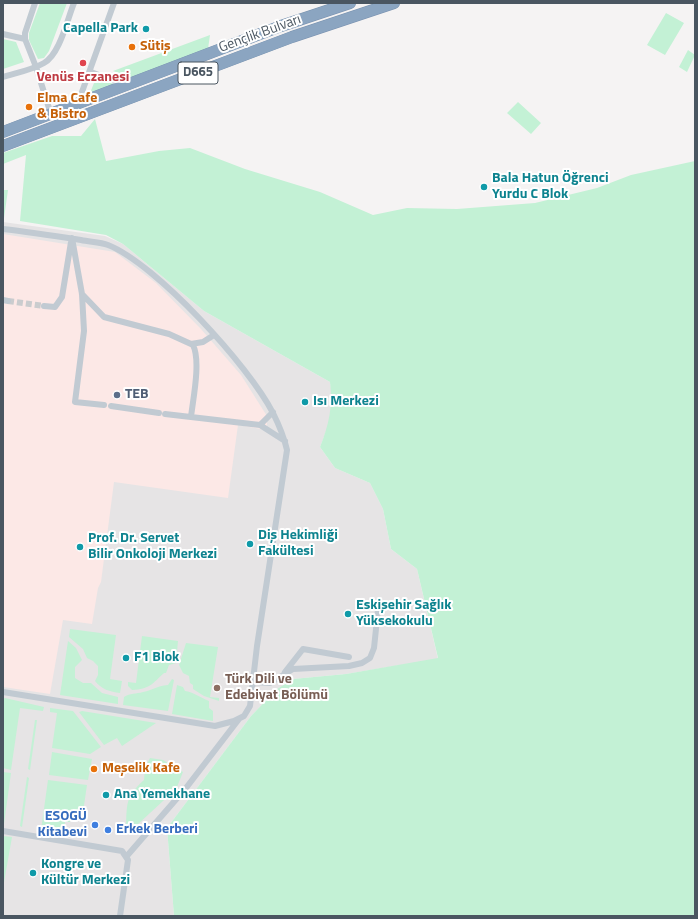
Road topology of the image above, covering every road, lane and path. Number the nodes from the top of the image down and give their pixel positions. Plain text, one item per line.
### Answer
1 (36, 3) edge
2 (74, 3) edge
3 (114, 3) edge
4 (350, 3) edge
5 (394, 3) edge
6 (3, 34) edge
7 (25, 39) junction
8 (36, 66) junction
9 (91, 72) junction
10 (3, 77) edge
11 (127, 85) junction
12 (78, 104) junction
13 (49, 108) dead end
14 (3, 132) edge
15 (3, 146) edge
16 (3, 229) edge
17 (72, 238) junction
18 (82, 294) junction
19 (44, 306) tunnel mouth
20 (214, 335) junction
21 (193, 345) junction
22 (104, 405) dead end
23 (111, 406) dead end
24 (273, 412) junction
25 (191, 417) junction
26 (260, 425) junction
27 (284, 441) junction
28 (379, 600) dead end
29 (349, 657) dead end
30 (284, 674) junction
31 (253, 682) junction
32 (3, 692) edge
33 (241, 717) junction
34 (3, 831) edge
35 (126, 857) junction
36 (120, 916) edge

1 - 7 street
2 - 8 street
3 - 9 street
4 - 11 highway, Gençlik Bulvarı / D665
5 - 15 highway, Gençlik Bulvarı / D665
6 - 7 street
7 - 8 street
8 - 10 street
8 - 13 street
9 - 11 street
9 - 12 street
11 - 12 highway, Gençlik Bulvarı / D665
12 - 14 highway, Gençlik Bulvarı / D665
16 - 17 street
17 - 18 street
17 - 19 street
17 - 20 street
18 - 21 street
18 - 22 street
20 - 21 street
20 - 24 street
21 - 25 street
23 - 25 street
24 - 26 street
24 - 27 street
25 - 26 street
26 - 27 street
27 - 31 street
28 - 30 street
29 - 30 street
30 - 31 street
31 - 33 street
32 - 33 street
33 - 35 street
34 - 35 street
35 - 36 street

